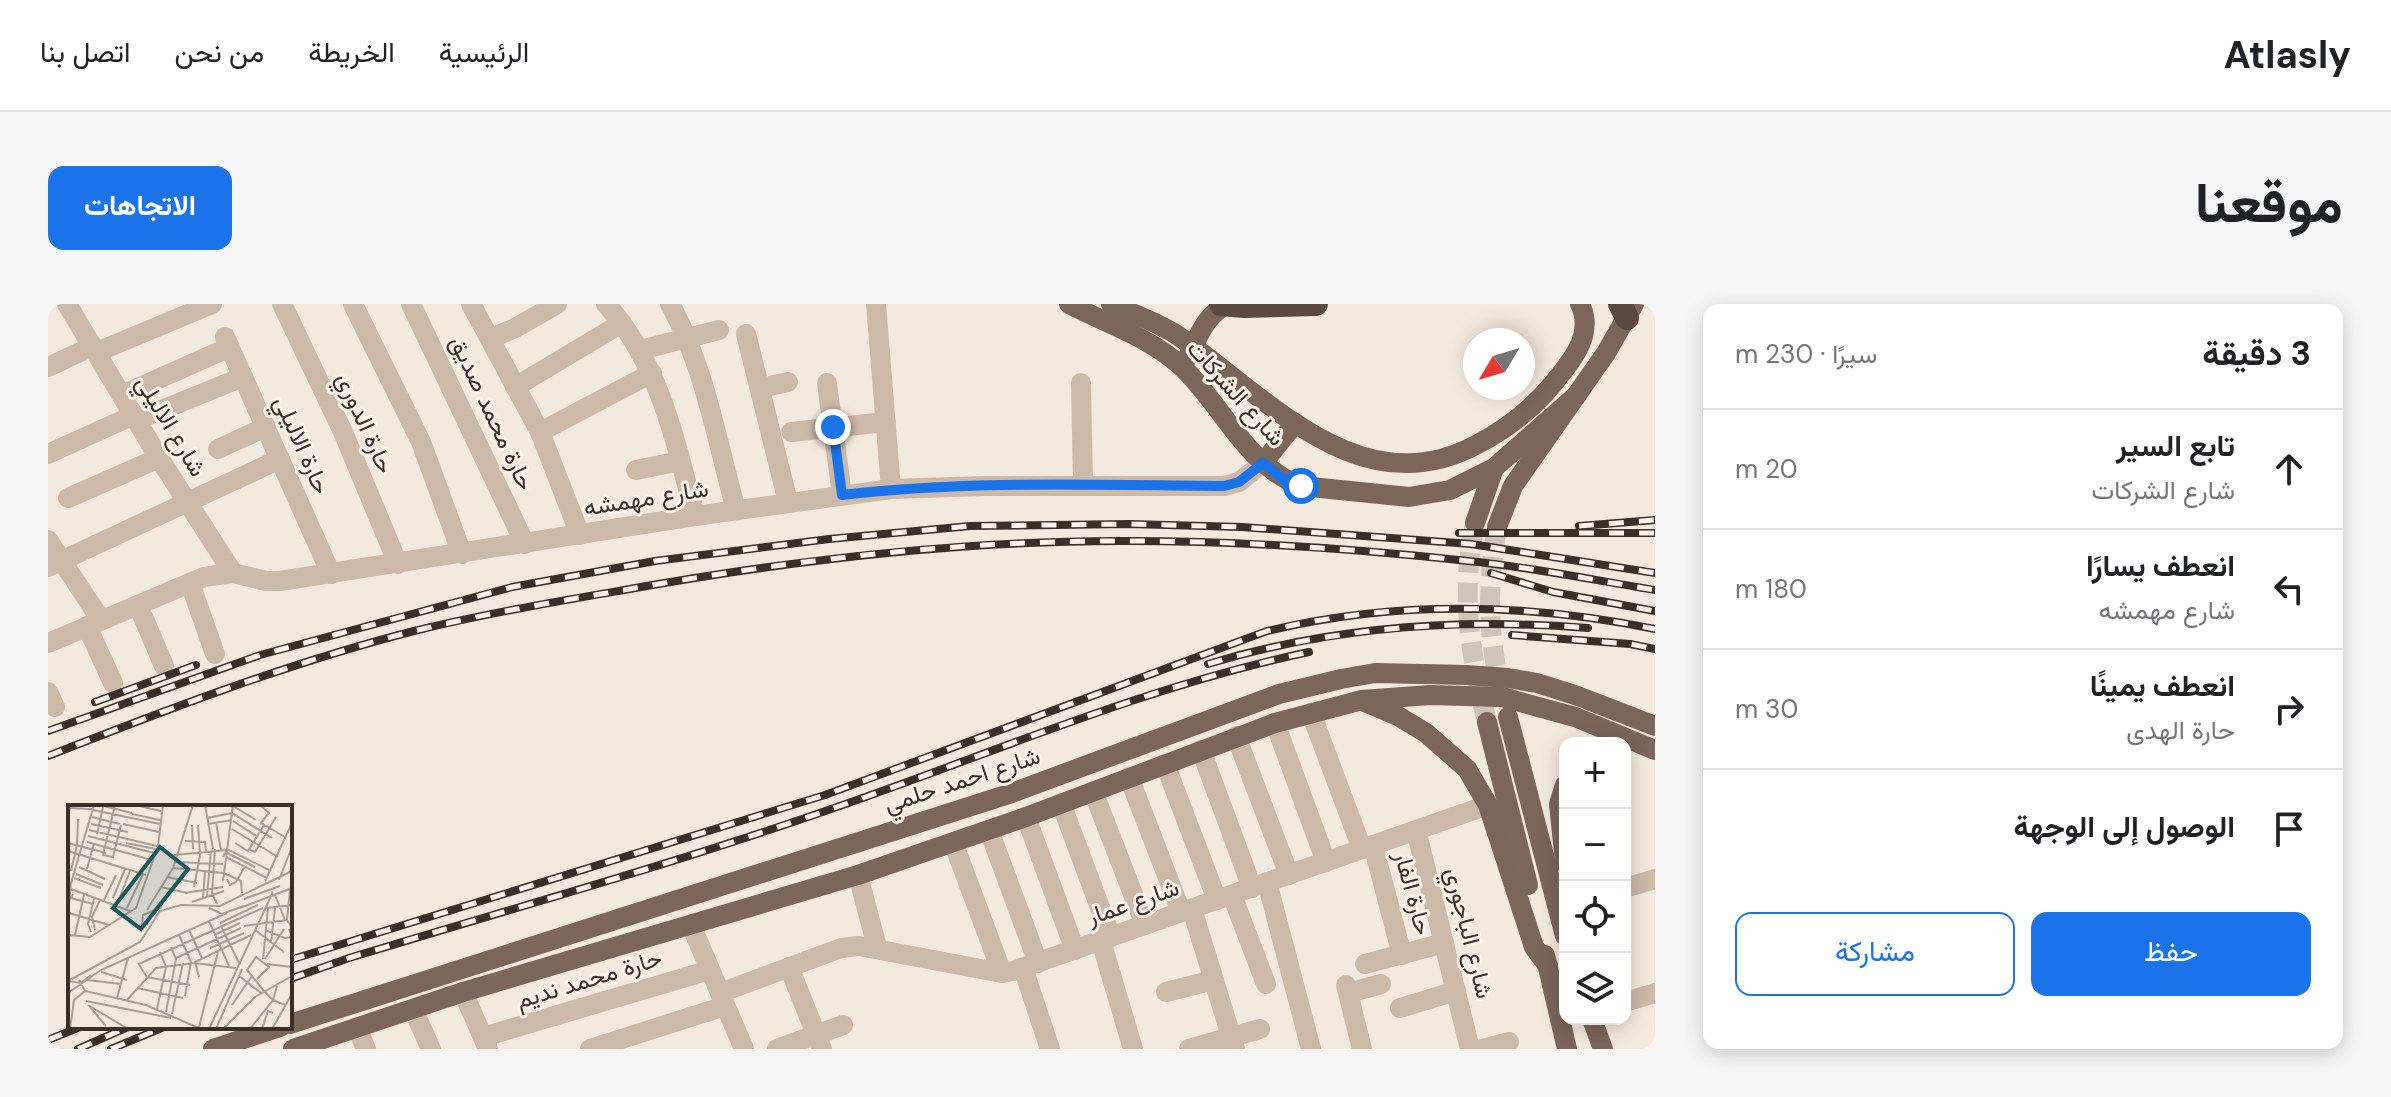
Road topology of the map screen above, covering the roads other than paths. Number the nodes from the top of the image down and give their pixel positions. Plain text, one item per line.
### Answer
1 (67, 304) edge
2 (212, 304) edge
3 (282, 304) edge
4 (353, 304) edge
5 (411, 304) edge
6 (471, 304) edge
7 (557, 304) edge
8 (606, 304) edge
9 (670, 304) edge
10 (876, 304) edge
11 (1069, 304) edge
12 (1111, 304) edge
13 (1221, 304) edge
14 (1228, 304) edge
15 (1316, 304) edge
16 (1580, 304) edge
17 (1627, 309) edge
18 (622, 323) junction
19 (719, 330) dead end
20 (746, 334) dead end
21 (686, 338) junction
22 (490, 339) junction
23 (1193, 348) junction
24 (95, 349) junction
25 (640, 350) junction
26 (48, 367) edge
27 (1183, 368) junction
28 (652, 373) junction
29 (243, 377) junction
30 (788, 382) dead end
31 (827, 383) dead end
32 (1081, 383) dead end
33 (515, 387) junction
34 (761, 388) junction
35 (122, 395) junction
36 (1577, 395) junction
37 (135, 417) junction
38 (886, 422) junction
39 (1295, 423) junction
40 (266, 427) junction
41 (833, 427) junction
42 (540, 432) junction
43 (791, 432) dead end
44 (218, 449) dead end
45 (48, 454) edge
46 (159, 458) junction
47 (280, 459) junction
48 (680, 461) junction
49 (1263, 463) junction
50 (1494, 468) junction
51 (636, 470) dead end
52 (1083, 485) junction
53 (891, 489) junction
54 (842, 495) junction
55 (68, 498) dead end
56 (186, 502) junction
57 (788, 502) junction
58 (736, 510) junction
59 (695, 516) junction
60 (1475, 523) tunnel mouth
61 (1497, 527) tunnel mouth
62 (580, 535) junction
63 (48, 540) edge
64 (525, 544) junction
65 (462, 554) junction
66 (55, 564) edge
67 (398, 564) junction
68 (233, 573) junction
69 (331, 574) junction
70 (190, 583) junction
71 (138, 605) junction
72 (94, 623) junction
73 (48, 643) edge
74 (215, 654) dead end
75 (164, 666) dead end
76 (113, 683) dead end
77 (1362, 700) junction
78 (1311, 713) junction
79 (1508, 717) tunnel mouth
80 (1487, 722) tunnel mouth
81 (1275, 723) junction
82 (1655, 726) edge
83 (1236, 736) junction
84 (1639, 747) edge
85 (1201, 750) junction
86 (1165, 764) junction
87 (1129, 777) junction
88 (1093, 791) junction
89 (1009, 794) junction
90 (1061, 803) junction
91 (1488, 805) junction
92 (1022, 818) junction
93 (989, 830) junction
94 (1416, 830) junction
95 (953, 842) junction
96 (1368, 847) junction
97 (1326, 862) junction
98 (858, 875) junction
99 (1289, 875) junction
100 (1655, 879) edge
101 (1631, 886) edge
102 (1242, 891) junction
103 (1187, 910) junction
104 (1559, 913) edge
105 (691, 925) junction
106 (1145, 925) junction
107 (1106, 939) junction
108 (1444, 943) junction
109 (877, 947) junction
110 (1075, 950) junction
111 (1402, 955) junction
112 (1365, 964) dead end
113 (1031, 965) junction
114 (1548, 966) junction
115 (789, 967) junction
116 (710, 970) junction
117 (1002, 973) junction
118 (1214, 980) junction
119 (1266, 984) dead end
120 (1381, 984) dead end
121 (1456, 991) junction
122 (463, 992) junction
123 (1166, 992) dead end
124 (1655, 993) edge
125 (723, 999) junction
126 (1631, 1000) edge
127 (1400, 1008) dead end
128 (413, 1009) junction
129 (292, 1023) edge
130 (843, 1025) dead end
131 (1594, 1025) edge
132 (357, 1028) junction
133 (274, 1029) edge
134 (1260, 1029) dead end
135 (820, 1042) edge
136 (1509, 1042) dead end
137 (486, 1043) edge
138 (1233, 1043) edge
139 (213, 1049) edge
140 (293, 1049) edge
141 (366, 1049) edge
142 (431, 1049) edge
143 (590, 1049) edge
144 (744, 1049) edge
145 (777, 1049) edge
146 (1050, 1049) edge
147 (1133, 1049) edge
148 (1189, 1049) edge
149 (1311, 1049) edge
150 (1362, 1049) edge
151 (1470, 1049) edge
152 (1483, 1049) edge
153 (1567, 1049) edge
154 (1603, 1049) edge

1 - 24 street, شارع الاليلي
2 - 24 street
3 - 67 street, حارة الدوري
4 - 65 street
5 - 64 street, حارة محمد صديق
6 - 22 street
7 - 22 street
8 - 18 street
9 - 21 street
10 - 38 street
11 - 27 main road, شارع الشركات
12 - 23 main road, شارع الشركات
13 - 15 highway, bridge
14 - 23 main road
16 - 39 main road, شارع الشركات
17 - 36 main road
18 - 25 street
18 - 33 street
19 - 21 street
20 - 34 street
21 - 25 street
21 - 58 street
22 - 33 street
23 - 27 main road
23 - 39 main road, شارع الشركات
24 - 26 street
24 - 35 street, شارع الاليلي
25 - 28 street
27 - 49 main road, شارع الشركات
28 - 42 street
28 - 48 street
29 - 35 street, حارة الاليلي
29 - 37 street
29 - 40 street, حارة الاليلي
30 - 34 street
31 - 41 street
32 - 52 street
33 - 42 street
34 - 57 street
35 - 37 street, شارع الاليلي
36 - 50 main road, شارع الشركات
36 - 61 main road
37 - 45 street
37 - 46 street, شارع الاليلي
38 - 41 street
38 - 53 street
39 - 49 main road
40 - 44 street
40 - 47 street, حارة الاليلي
41 - 43 street
41 - 54 street
42 - 62 street
46 - 55 street
46 - 56 street, شارع الاليلي
47 - 56 street
47 - 69 street, حارة الاليلي
48 - 51 street
48 - 59 street
49 - 50 main road, شارع الشركات
49 - 52 street, شارع مهمشه
50 - 60 main road
52 - 53 street, شارع مهمشه
53 - 54 street, شارع مهمشه
54 - 57 street, شارع مهمشه
56 - 66 street
56 - 68 street, شارع الاليلي
57 - 58 street, شارع مهمشه
58 - 59 street, شارع مهمشه
59 - 62 street, شارع مهمشه
62 - 64 street, شارع مهمشه
63 - 66 street
64 - 65 street, شارع مهمشه
65 - 67 street, شارع مهمشه
66 - 72 street
67 - 69 street, شارع مهمشه
68 - 69 street, شارع مهمشه
68 - 70 street, شارع مهمشه
70 - 71 street, شارع مهمشه
70 - 74 street
71 - 72 street, شارع مهمشه
71 - 75 street
72 - 73 street, شارع مهمشه
72 - 76 street
77 - 78 main road
77 - 84 main road
77 - 91 main road
78 - 81 main road
78 - 96 street, حارة الفار
79 - 104 main road
80 - 114 main road
81 - 83 main road
81 - 97 street
82 - 89 main road, شارع احمد حلمي
83 - 85 main road
83 - 99 street
85 - 86 main road
85 - 102 street
86 - 87 main road
86 - 102 street
87 - 88 main road
87 - 103 street
88 - 90 main road
88 - 106 street
89 - 92 main road
89 - 129 main road, شارع احمد حلمي
90 - 92 main road
90 - 107 street
91 - 94 street, شارع عمار
91 - 114 main road
92 - 93 main road
92 - 110 street
93 - 95 main road
93 - 113 street
94 - 96 street, شارع عمار
94 - 108 street, شارع الباجوري
95 - 98 main road
95 - 117 street
96 - 97 street, شارع عمار
96 - 111 street, حارة الفار
97 - 99 street, شارع عمار
98 - 105 main road
98 - 109 street
99 - 102 street, شارع عمار
100 - 101 street
102 - 103 street, شارع عمار
102 - 119 street
102 - 149 street
103 - 106 street, شارع عمار
103 - 118 street
105 - 116 street
105 - 122 main road
106 - 107 street, شارع عمار
107 - 110 street, شارع عمار
107 - 147 street
108 - 111 street
108 - 121 street, شارع الباجوري
109 - 115 street, شارع عمار
109 - 117 street, شارع عمار
110 - 113 street, شارع عمار
111 - 112 street
113 - 117 street, شارع عمار
113 - 146 street
114 - 153 main road
115 - 125 street, شارع عمار
115 - 135 street
116 - 125 street
116 - 137 street, حارة محمد نديم
118 - 123 street
118 - 138 street
120 - 150 street
121 - 127 street
121 - 151 street, شارع الباجوري
122 - 128 main road
122 - 137 street
124 - 126 street
125 - 143 street, شارع عمار
125 - 144 street
128 - 132 main road
128 - 142 street
130 - 135 street
131 - 154 main road
132 - 140 main road
132 - 141 street
133 - 139 main road
134 - 138 street
135 - 145 street
136 - 152 street
138 - 148 street

